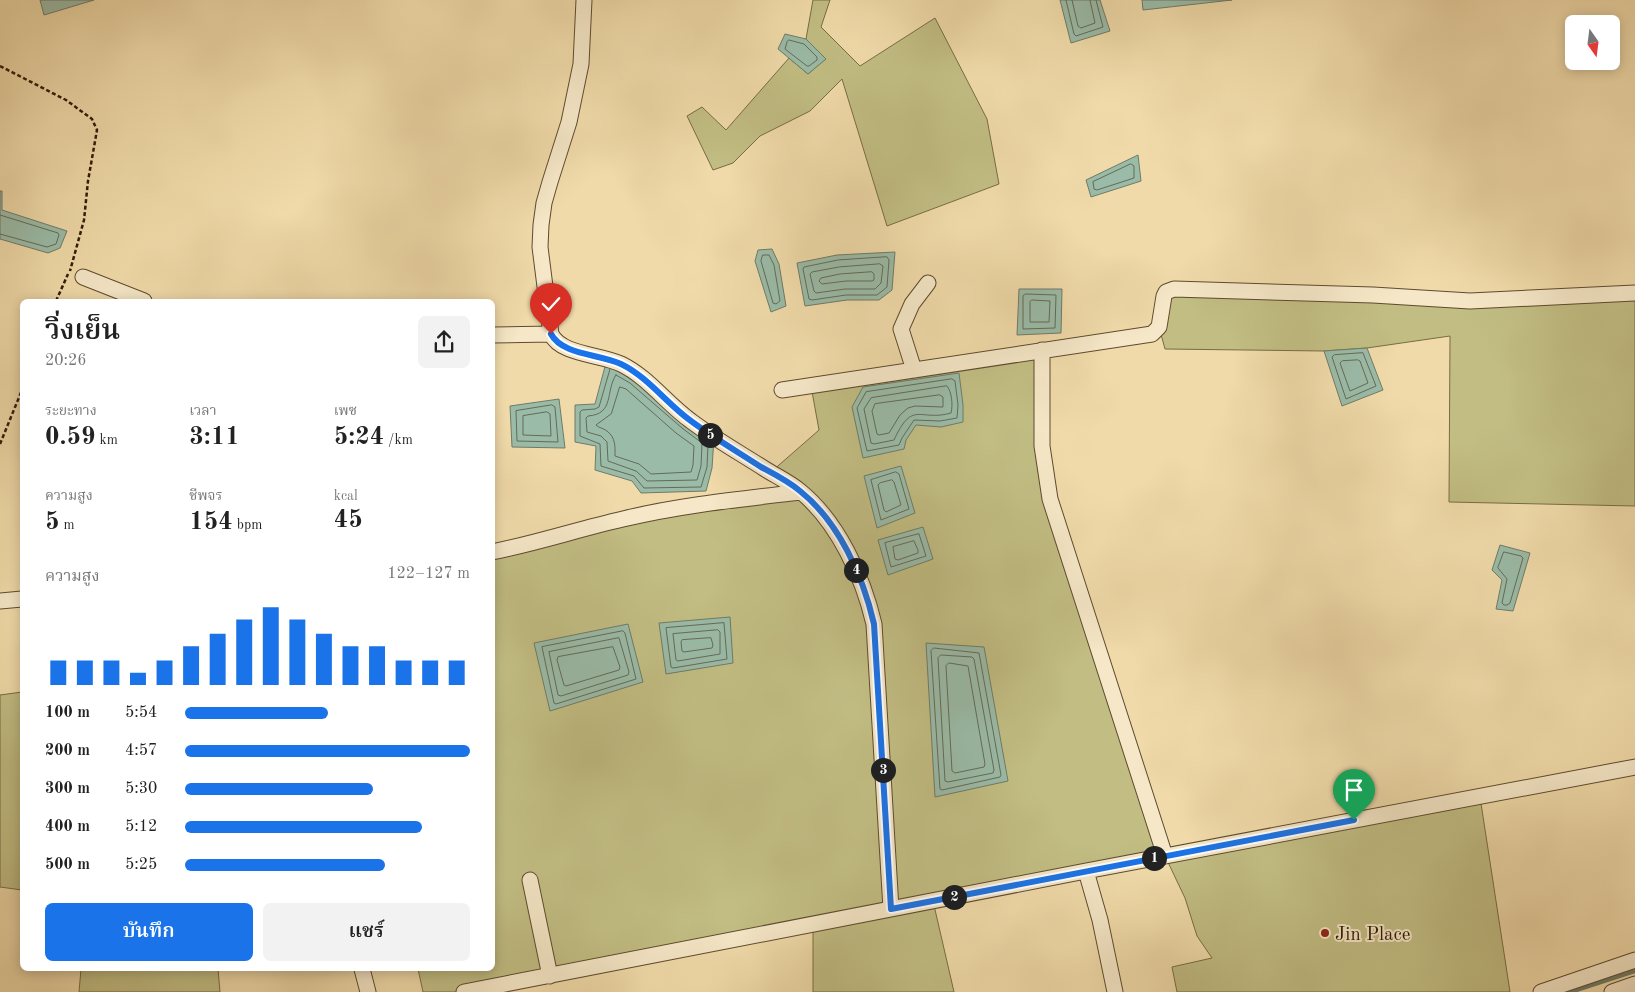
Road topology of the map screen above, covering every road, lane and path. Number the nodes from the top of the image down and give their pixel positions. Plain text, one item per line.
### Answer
1 (584, 0) edge
2 (0, 66) edge
3 (76, 275) junction
4 (928, 283) dead end
5 (1635, 293) edge
6 (58, 299) edge
7 (139, 299) edge
8 (551, 334) junction
9 (495, 335) edge
10 (1042, 350) junction
11 (914, 370) junction
12 (782, 390) dead end
13 (20, 395) edge
14 (0, 444) edge
15 (801, 492) junction
16 (495, 551) edge
17 (20, 600) edge
18 (0, 601) edge
19 (1635, 767) edge
20 (1165, 856) junction
21 (1086, 871) junction
22 (530, 880) dead end
23 (891, 909) junction
24 (1635, 960) edge
25 (363, 971) edge
26 (550, 976) junction
27 (1635, 984) edge
28 (368, 992) edge
29 (464, 992) edge
30 (1115, 992) edge
31 (1541, 992) edge
32 (1612, 992) edge

1 - 8 street
2 - 3 path
3 - 6 path
3 - 7 street
4 - 11 street
5 - 10 street
8 - 9 street
8 - 15 street
10 - 11 street
10 - 20 street
11 - 12 street
13 - 14 path
15 - 16 street
15 - 23 street
17 - 18 street
19 - 20 street
20 - 21 street
21 - 23 street
21 - 30 street
22 - 26 street
23 - 26 street
24 - 31 street
25 - 28 street
26 - 29 street
27 - 32 street

